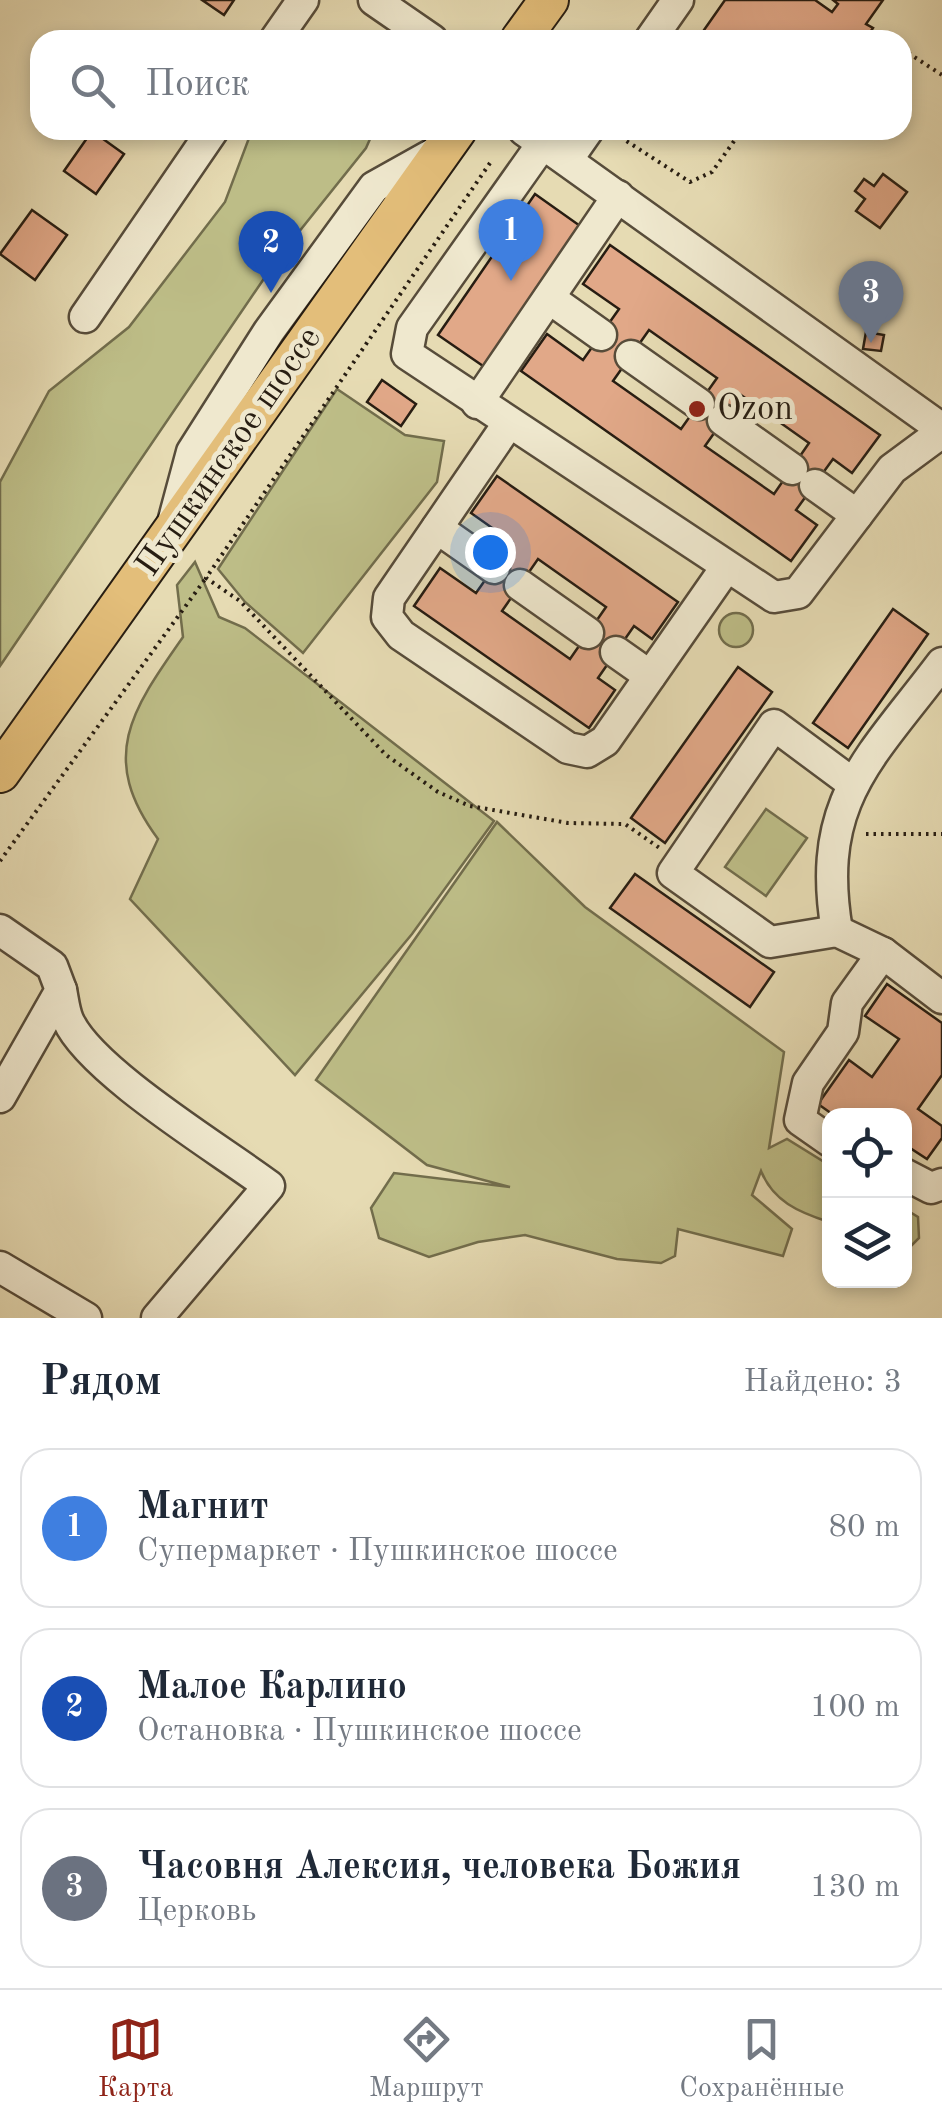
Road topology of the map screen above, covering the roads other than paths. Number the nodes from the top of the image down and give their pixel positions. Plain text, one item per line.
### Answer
1 (303, 0) edge
2 (374, 0) edge
3 (549, 0) edge
4 (678, 0) edge
5 (283, 30) edge
6 (418, 30) edge
7 (527, 30) edge
8 (657, 30) edge
9 (207, 140) edge
10 (450, 140) edge
11 (544, 144) edge
12 (618, 196) junction
13 (548, 298) junction
14 (84, 317) dead end
15 (601, 335) dead end
16 (631, 356) dead end
17 (477, 403) junction
18 (508, 424) junction
19 (942, 430) edge
20 (857, 515) junction
21 (437, 528) junction
22 (494, 568) dead end
23 (726, 569) junction
24 (520, 586) dead end
25 (588, 633) dead end
26 (616, 652) dead end
27 (942, 664) edge
28 (650, 676) junction
29 (0, 773) edge
30 (852, 783) junction
31 (838, 931) junction
32 (8, 942) edge
33 (883, 953) junction
34 (61, 990) junction
35 (942, 998) edge
36 (0, 1097) edge
37 (822, 1135) edge
38 (912, 1178) edge
39 (942, 1184) edge
40 (0, 1267) edge
41 (86, 1318) edge
42 (158, 1318) edge

1 - 5 street
2 - 6 street
3 - 7 main road
4 - 8 street
9 - 14 street
10 - 29 main road, Пушкинское шоссе
11 - 12 street
11 - 17 street
12 - 13 street
12 - 19 street
13 - 15 street
13 - 17 street
16 - 20 street
17 - 18 street
18 - 21 street
18 - 23 street
19 - 20 street
20 - 23 street
21 - 22 street
21 - 28 street
23 - 28 street
24 - 25 street
26 - 28 street
27 - 30 street
30 - 31 street
30 - 31 street
31 - 33 street
32 - 34 street
33 - 35 street
33 - 37 street
34 - 36 street
34 - 42 street
38 - 39 street
40 - 41 street

